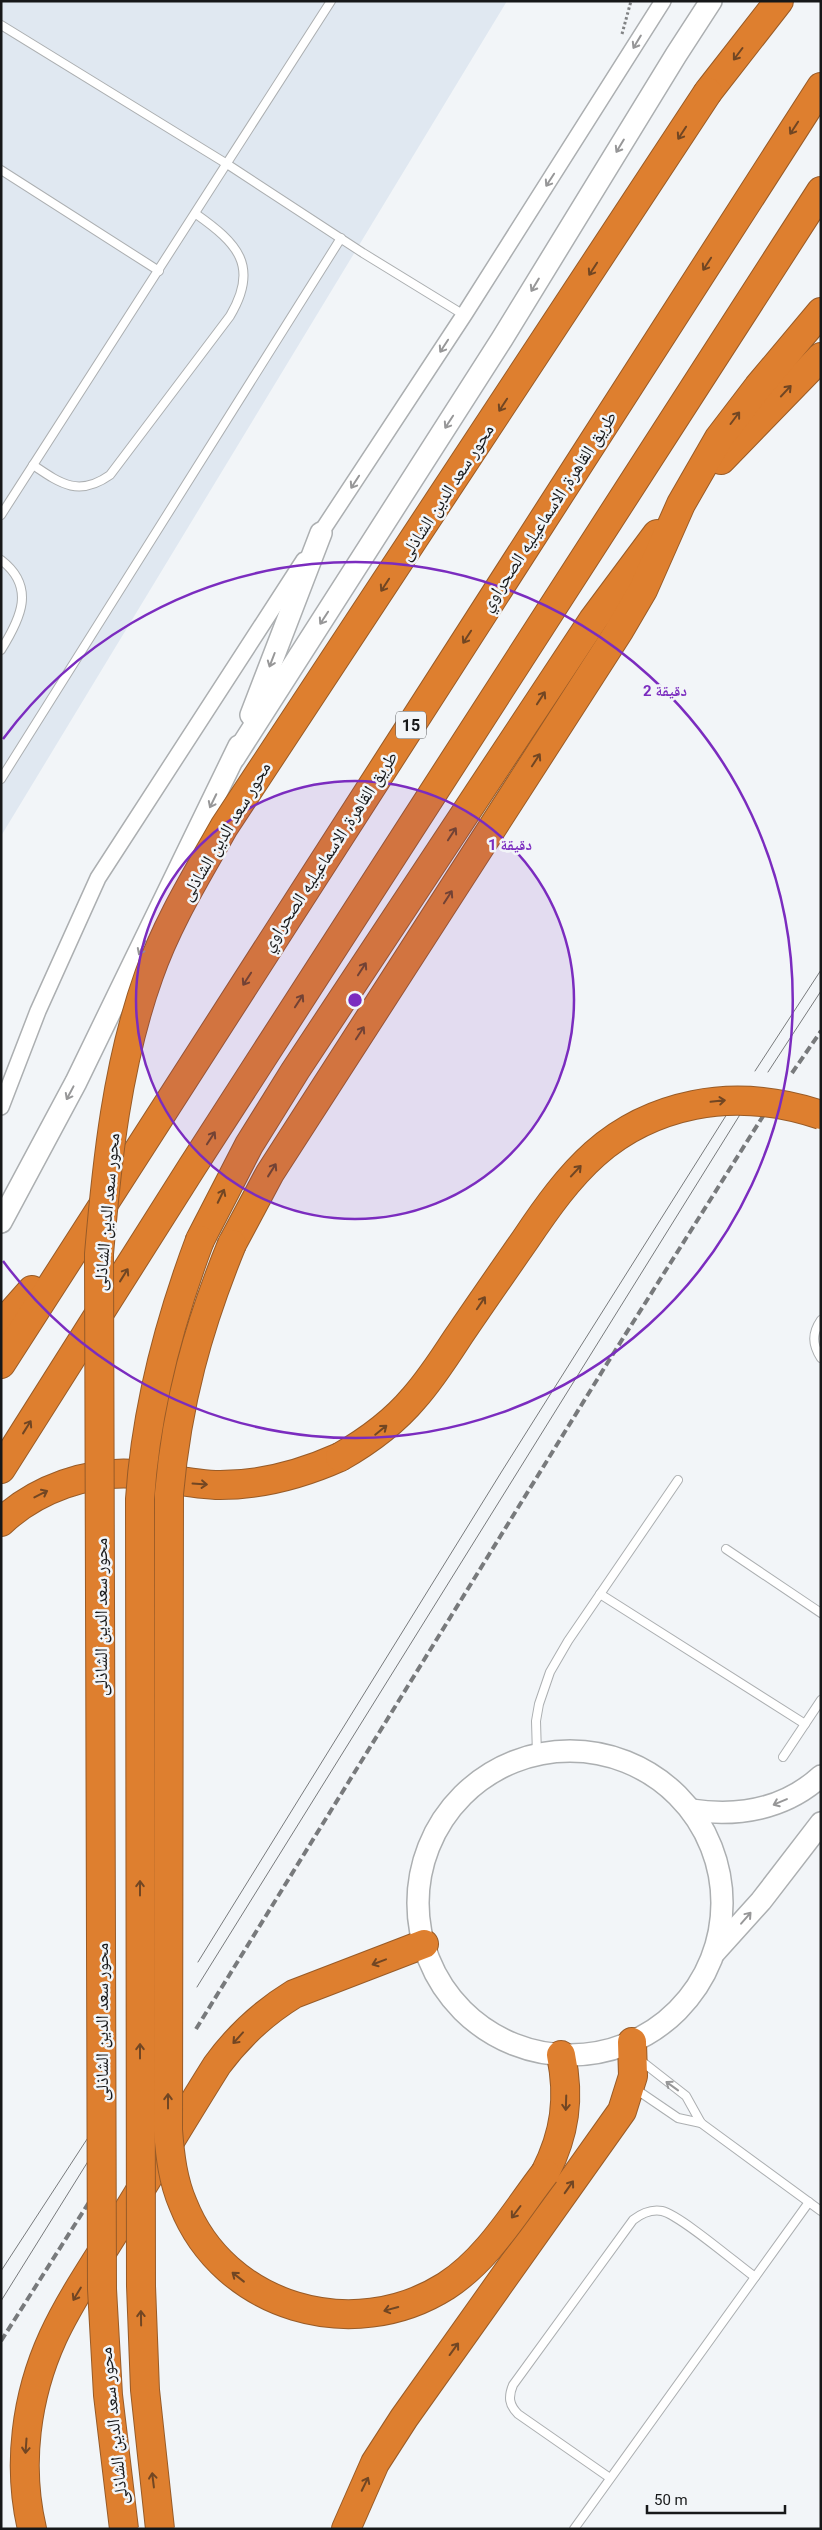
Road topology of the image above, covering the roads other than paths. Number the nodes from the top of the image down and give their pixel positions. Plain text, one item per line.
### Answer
1 (331, 1) edge
2 (663, 1) edge
3 (711, 1) edge
4 (769, 1) edge
5 (779, 1) edge
6 (1, 25) edge
7 (758, 28) junction
8 (821, 87) edge
9 (227, 164) junction
10 (1, 170) edge
11 (821, 192) edge
12 (196, 214) junction
13 (821, 225) edge
14 (341, 238) junction
15 (159, 271) junction
16 (752, 296) junction
17 (821, 312) edge
18 (464, 315) junction
19 (821, 357) edge
20 (34, 465) junction
21 (1, 497) edge
22 (10, 502) junction
23 (681, 504) junction
24 (1, 515) edge
25 (321, 533) junction
26 (1, 560) edge
27 (1, 650) edge
28 (234, 758) junction
29 (1, 779) edge
30 (1, 1107) edge
31 (821, 1115) edge
32 (1, 1222) edge
33 (86, 1230) junction
34 (821, 1320) edge
35 (1, 1325) edge
36 (821, 1358) edge
37 (1, 1364) edge
38 (1, 1468) edge
39 (678, 1480) dead end
40 (1, 1522) edge
41 (726, 1549) dead end
42 (600, 1594) junction
43 (821, 1613) edge
44 (821, 1700) edge
45 (805, 1724) junction
46 (537, 1755) junction
47 (783, 1758) dead end
48 (821, 1776) edge
49 (691, 1810) junction
50 (821, 1823) edge
51 (424, 1944) junction
52 (713, 1954) junction
53 (633, 2049) junction
54 (561, 2055) junction
55 (632, 2086) junction
56 (702, 2123) junction
57 (809, 2202) junction
58 (821, 2211) edge
59 (755, 2277) junction
60 (610, 2478) junction
61 (32, 2529) edge
62 (124, 2529) edge
63 (160, 2529) edge
64 (346, 2529) edge
65 (574, 2529) edge

1 - 9 lane
2 -> 18 street
3 -> 28 street
4 - 7 highway
5 - 7 highway, محور سعد الدين الشاذلى
6 - 9 lane
7 -> 62 highway, محور سعد الدين الشاذلى, bridge
8 -> 33 highway, طريق القاهرة, الاسماعيليه الصحراوي / 15
9 - 12 lane
9 - 14 lane
10 - 15 lane
11 - 16 highway
12 - 15 lane
12 - 20 lane
13 - 16 highway
14 - 18 lane
14 - 29 lane
15 - 20 lane
38 -> 16 highway
23 -> 17 highway
18 -> 25 street
23 -> 19 highway
20 - 22 lane
21 - 22 lane
22 - 24 lane
54 -> 23 highway, bridge
63 -> 23 highway, محور سعد الدين الشاذلى, bridge
25 -> 28 street
25 - 30 street
26 - 27 lane
28 -> 32 street
40 -> 31 highway, bridge
33 - 35 highway
33 - 37 highway, طريق القاهرة, الاسماعيليه الصحراوي / 15
34 - 36 lane
39 - 42 lane
41 - 43 lane
42 - 45 lane
42 - 46 lane
44 - 45 lane
45 - 47 lane
46 - 49 street
46 - 51 street
48 -> 49 street
49 - 52 street
52 -> 50 street
51 - 54 street
51 -> 61 highway
52 - 53 street
53 - 54 street
53 - 55 highway
56 -> 53 lane
55 - 56 lane
64 -> 55 highway
56 - 57 lane
57 - 58 lane
57 - 59 lane
59 - 60 lane
59 - 60 lane
60 - 65 lane

